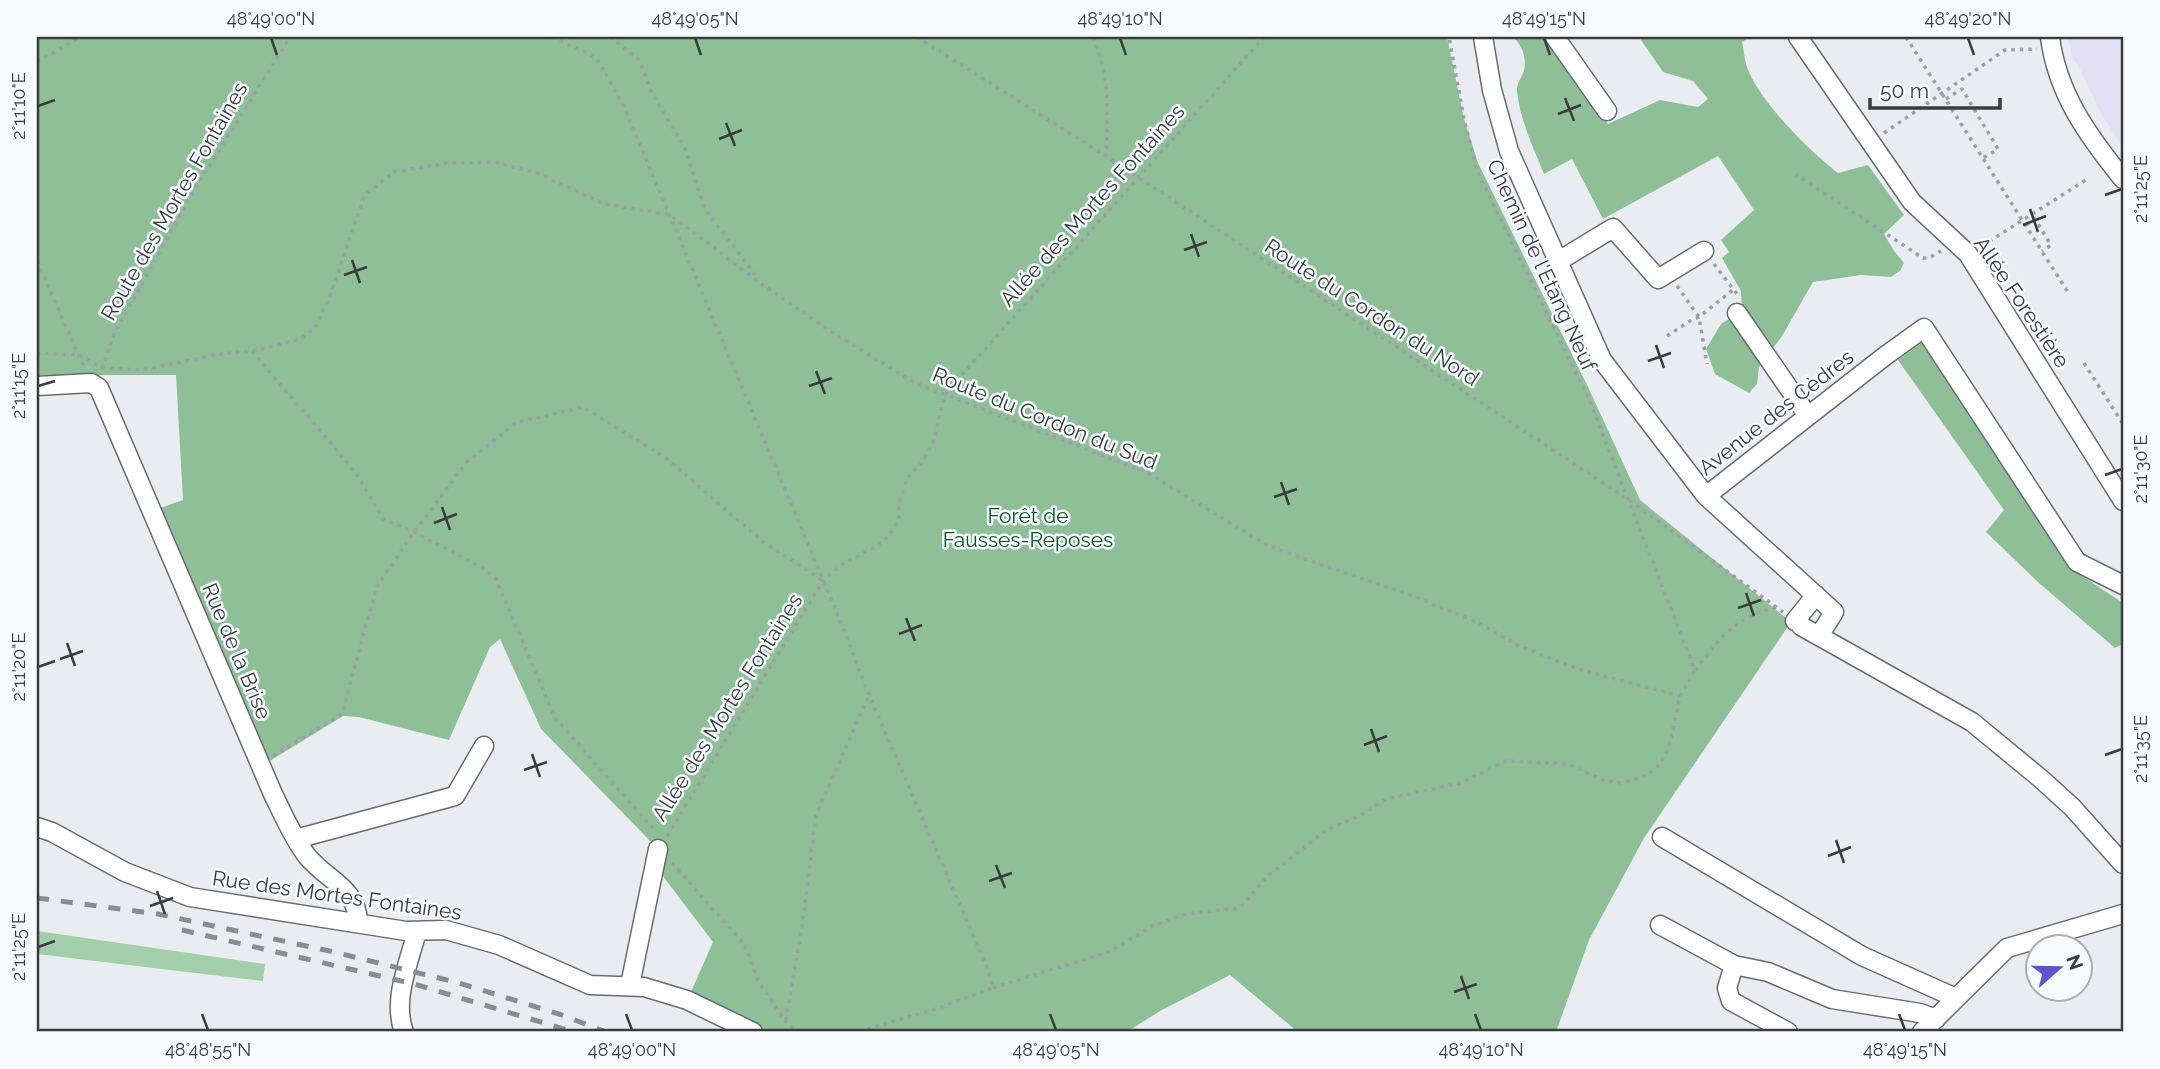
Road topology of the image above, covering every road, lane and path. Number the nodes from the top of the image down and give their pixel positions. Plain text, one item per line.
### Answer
1 (80, 37) edge
2 (290, 37) edge
3 (552, 37) edge
4 (610, 37) edge
5 (917, 37) edge
6 (1093, 37) edge
7 (1264, 37) edge
8 (1448, 37) edge
9 (1483, 37) edge
10 (1555, 37) edge
11 (1798, 37) edge
12 (1906, 37) edge
13 (2051, 43) edge
14 (37, 62) edge
15 (1942, 93) junction
16 (1946, 99) junction
17 (1607, 111) dead end
18 (1871, 142) junction
19 (1106, 156) junction
20 (1983, 158) junction
21 (1795, 174) dead end
22 (1138, 177) junction
23 (2090, 178) dead end
24 (2123, 179) edge
25 (670, 215) junction
26 (2024, 223) junction
27 (1954, 242) junction
28 (1704, 251) joint
29 (2042, 251) junction
30 (1968, 254) junction
31 (37, 261) edge
32 (1557, 262) junction
33 (1668, 273) junction
34 (762, 285) junction
35 (1734, 289) junction
36 (2069, 294) dead end
37 (1737, 313) joint
38 (1699, 317) junction
39 (1667, 336) dead end
40 (252, 351) junction
41 (37, 353) edge
42 (79, 355) junction
43 (2084, 363) dead end
44 (1707, 364) dead end
45 (103, 368) junction
46 (91, 383) junction
47 (37, 386) edge
48 (945, 394) junction
49 (1808, 416) junction
50 (2123, 424) edge
51 (1706, 496) junction
52 (1629, 500) junction
53 (2123, 501) edge
54 (414, 532) junction
55 (823, 581) junction
56 (2123, 585) edge
57 (1816, 595) junction
58 (1776, 607) junction
59 (1798, 623) junction
60 (1819, 636) junction
61 (1695, 670) junction
62 (869, 695) junction
63 (1680, 696) junction
64 (484, 746) dead end
65 (260, 764) junction
66 (37, 827) edge
67 (1662, 837) dead end
68 (296, 839) junction
69 (664, 850) junction
70 (2123, 864) edge
71 (2123, 914) edge
72 (358, 923) junction
73 (1660, 925) dead end
74 (417, 931) junction
75 (37, 948) edge
76 (46, 949) dead end
77 (1734, 965) junction
78 (630, 985) junction
79 (993, 988) junction
80 (1956, 999) junction
81 (1936, 1019) junction
82 (786, 1022) junction
83 (404, 1032) edge
84 (753, 1032) edge
85 (796, 1032) edge
86 (858, 1032) edge
87 (1788, 1032) edge
88 (1922, 1032) edge

1 - 14 path
2 - 45 path, Route des Mortes Fontaines
3 - 25 path, Route du Cordon du Sud
4 - 34 path
5 - 19 path, Route du Cordon du Nord
6 - 19 path
7 - 22 path, Allée des Mortes Fontaines
8 - 52 path, Chemin de l'Etang Neuf
9 - 32 street, Avenue des Cèdres
10 - 17 street
11 - 18 street, Allée Forestière
12 - 15 path
13 - 15 path
13 - 24 street
15 - 16 path
15 - 18 path
16 - 20 path
16 - 20 path
18 - 27 street, Allée Forestière
19 - 22 path, Route du Cordon du Nord
20 - 26 path
21 - 27 path
22 - 48 path, Allée des Mortes Fontaines
22 - 52 path, Route du Cordon du Nord
23 - 26 path
25 - 34 path, Route du Cordon du Sud
25 - 40 path
25 - 55 path
26 - 29 path
26 - 29 path
26 - 30 path
27 - 30 street, Allée Forestière
28 - 33 street
28 - 35 path
29 - 36 path
30 - 53 street, Allée Forestière
31 - 42 path
32 - 33 street
32 - 51 street, Avenue des Cèdres
33 - 38 path
34 - 48 path, Route du Cordon du Sud
35 - 37 path
35 - 38 path
37 - 49 street
38 - 39 path
38 - 44 path
40 - 45 path
40 - 54 path
41 - 42 path
42 - 45 path
43 - 50 path
45 - 46 path, Route des Mortes Fontaines
46 - 47 street
46 - 65 street, Rue de la Brise
48 - 55 path
48 - 63 path, Route du Cordon du Sud
49 - 51 street, Avenue des Cèdres
49 - 56 street, Avenue des Cèdres
51 - 57 street
52 - 58 path, Route du Cordon du Nord
52 - 61 path, Chemin de l'Etang Neuf
54 - 55 path
54 - 65 path
54 - 69 path
55 - 62 path
55 - 69 path, Allée des Mortes Fontaines
57 - 59 street
57 - 60 street
58 - 59 path, Route du Cordon du Nord
58 - 61 path
59 - 60 street
60 - 70 street
61 - 63 path
62 - 79 path
62 - 82 path
63 - 79 path
64 - 68 street
65 - 68 street, Rue de la Brise
66 - 72 street, Rue des Mortes Fontaines
67 - 80 street
68 - 72 street, Rue de la Brise
69 - 78 street
69 - 82 path
71 - 80 street
72 - 74 street, Rue des Mortes Fontaines
73 - 77 street
74 - 78 street, Rue des Mortes Fontaines
74 - 83 street
75 - 76 path
77 - 81 street
77 - 87 street
78 - 84 street, Rue des Mortes Fontaines
79 - 86 path
80 - 81 street
81 - 88 street
82 - 85 path

